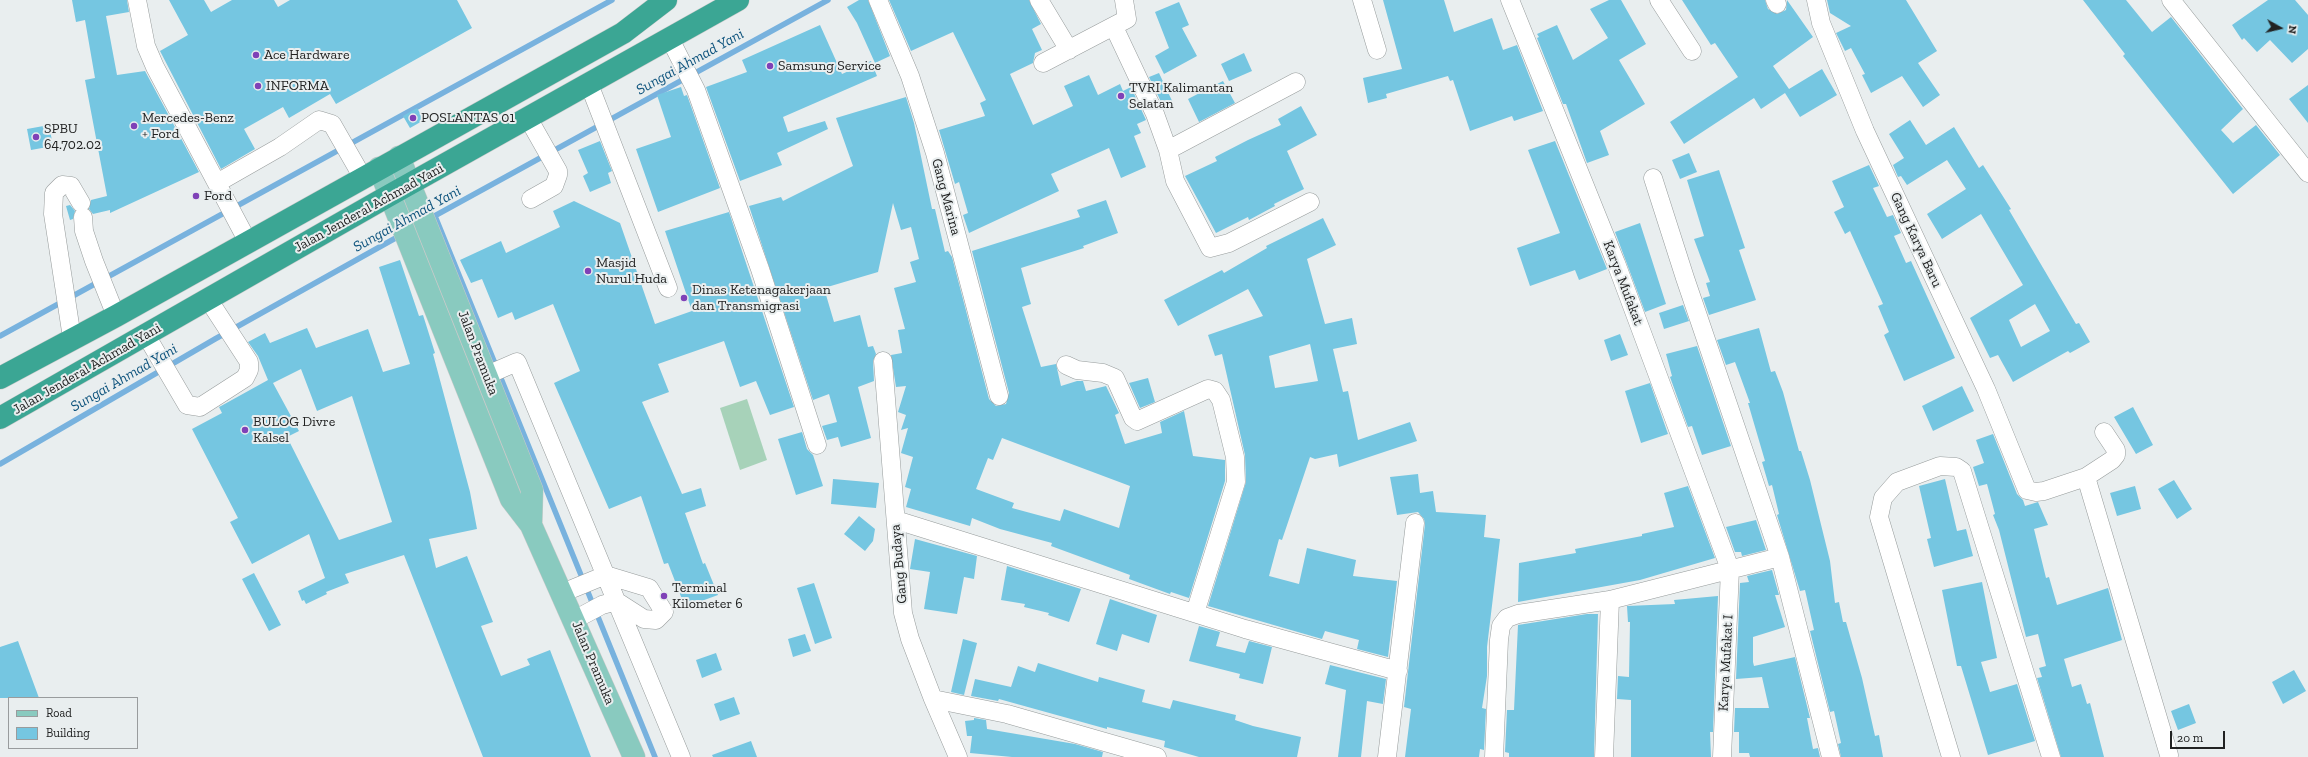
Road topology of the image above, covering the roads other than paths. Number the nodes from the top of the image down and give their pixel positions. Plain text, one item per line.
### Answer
1 (137, 0) edge
2 (666, 0) edge
3 (738, 0) edge
4 (1039, 0) edge
5 (1124, 0) edge
6 (1362, 0) edge
7 (1510, 0) edge
8 (1659, 0) edge
9 (1816, 0) edge
10 (2171, 0) edge
11 (878, 2) edge
12 (1114, 27) junction
13 (670, 39) junction
14 (1070, 50) junction
15 (1377, 50) dead end
16 (1692, 51) dead end
17 (1043, 63) dead end
18 (1296, 82) dead end
19 (592, 92) junction
20 (534, 127) junction
21 (1168, 150) junction
22 (399, 157) junction
23 (371, 173) junction
24 (2308, 173) edge
25 (1653, 178) dead end
26 (409, 185) junction
27 (219, 186) junction
28 (390, 195) junction
29 (531, 199) dead end
30 (1310, 202) dead end
31 (409, 212) junction
32 (248, 242) junction
33 (668, 288) dead end
34 (208, 299) junction
35 (116, 316) junction
36 (146, 335) junction
37 (72, 338) junction
38 (883, 361) dead end
39 (1066, 365) dead end
40 (494, 371) junction
41 (0, 378) edge
42 (999, 396) dead end
43 (0, 418) edge
44 (2104, 432) dead end
45 (817, 445) dead end
46 (2086, 477) junction
47 (896, 520) junction
48 (1415, 523) dead end
49 (531, 525) junction
50 (1780, 557) junction
51 (1730, 569) junction
52 (585, 583) junction
53 (1610, 600) junction
54 (596, 609) junction
55 (1195, 613) junction
56 (1398, 671) junction
57 (933, 699) junction
58 (2170, 755) dead end
59 (634, 757) edge
60 (681, 757) edge
61 (958, 757) edge
62 (1157, 757) edge
63 (1387, 757) edge
64 (1494, 757) edge
65 (1604, 757) edge
66 (1722, 757) edge
67 (1831, 757) edge
68 (1951, 757) edge
69 (2050, 757) edge

1 - 27 street
2 - 22 highway, Jalan Jenderal Achmad Yani
3 - 13 highway, Jalan Jenderal Achmad Yani
4 - 14 street
5 - 12 street
6 - 15 street
7 - 51 street, Karya Mufakat
8 - 16 street
9 - 46 street, Gang Karya Baru
10 - 24 street
11 - 42 street, Gang Marina
12 - 14 street
12 - 21 street
13 - 19 highway, Jalan Jenderal Achmad Yani
13 - 45 street
14 - 17 street
18 - 21 street
19 - 20 highway, Jalan Jenderal Achmad Yani
19 - 33 street
20 - 26 highway, Jalan Jenderal Achmad Yani
20 - 29 street
21 - 30 street
22 - 23 highway, Jalan Jenderal Achmad Yani
22 - 26 main road, Jalan Pramuka
23 - 27 street
23 - 28 main road, Jalan Pramuka
23 - 32 highway, Jalan Jenderal Achmad Yani
25 - 50 street
26 - 28 highway, Jalan Jenderal Achmad Yani
26 - 31 main road, Jalan Pramuka
27 - 32 street
28 - 31 main road, Jalan Pramuka
28 - 34 highway, Jalan Jenderal Achmad Yani
31 - 40 main road, Jalan Pramuka
31 - 49 main road, Jalan Pramuka
32 - 35 highway, Jalan Jenderal Achmad Yani
34 - 36 highway, Jalan Jenderal Achmad Yani
34 - 36 street
35 - 37 highway, Jalan Jenderal Achmad Yani
35 - 37 street
36 - 43 highway, Jalan Jenderal Achmad Yani
37 - 41 highway, Jalan Jenderal Achmad Yani
38 - 47 street, Gang Budaya
39 - 55 street
40 - 49 main road, Jalan Pramuka
40 - 52 street
44 - 46 street
46 - 58 street
47 - 55 street
47 - 57 street, Gang Budaya
48 - 56 street
49 - 52 main road, Jalan Pramuka
50 - 51 street
50 - 67 street
51 - 53 street
51 - 66 street, Karya Mufakat I
52 - 54 main road, Jalan Pramuka
52 - 54 street
52 - 54 street
53 - 64 street
53 - 65 street
54 - 59 main road, Jalan Pramuka
54 - 60 street
55 - 56 street
56 - 63 street
57 - 61 street, Gang Budaya
57 - 62 street
68 - 69 street

